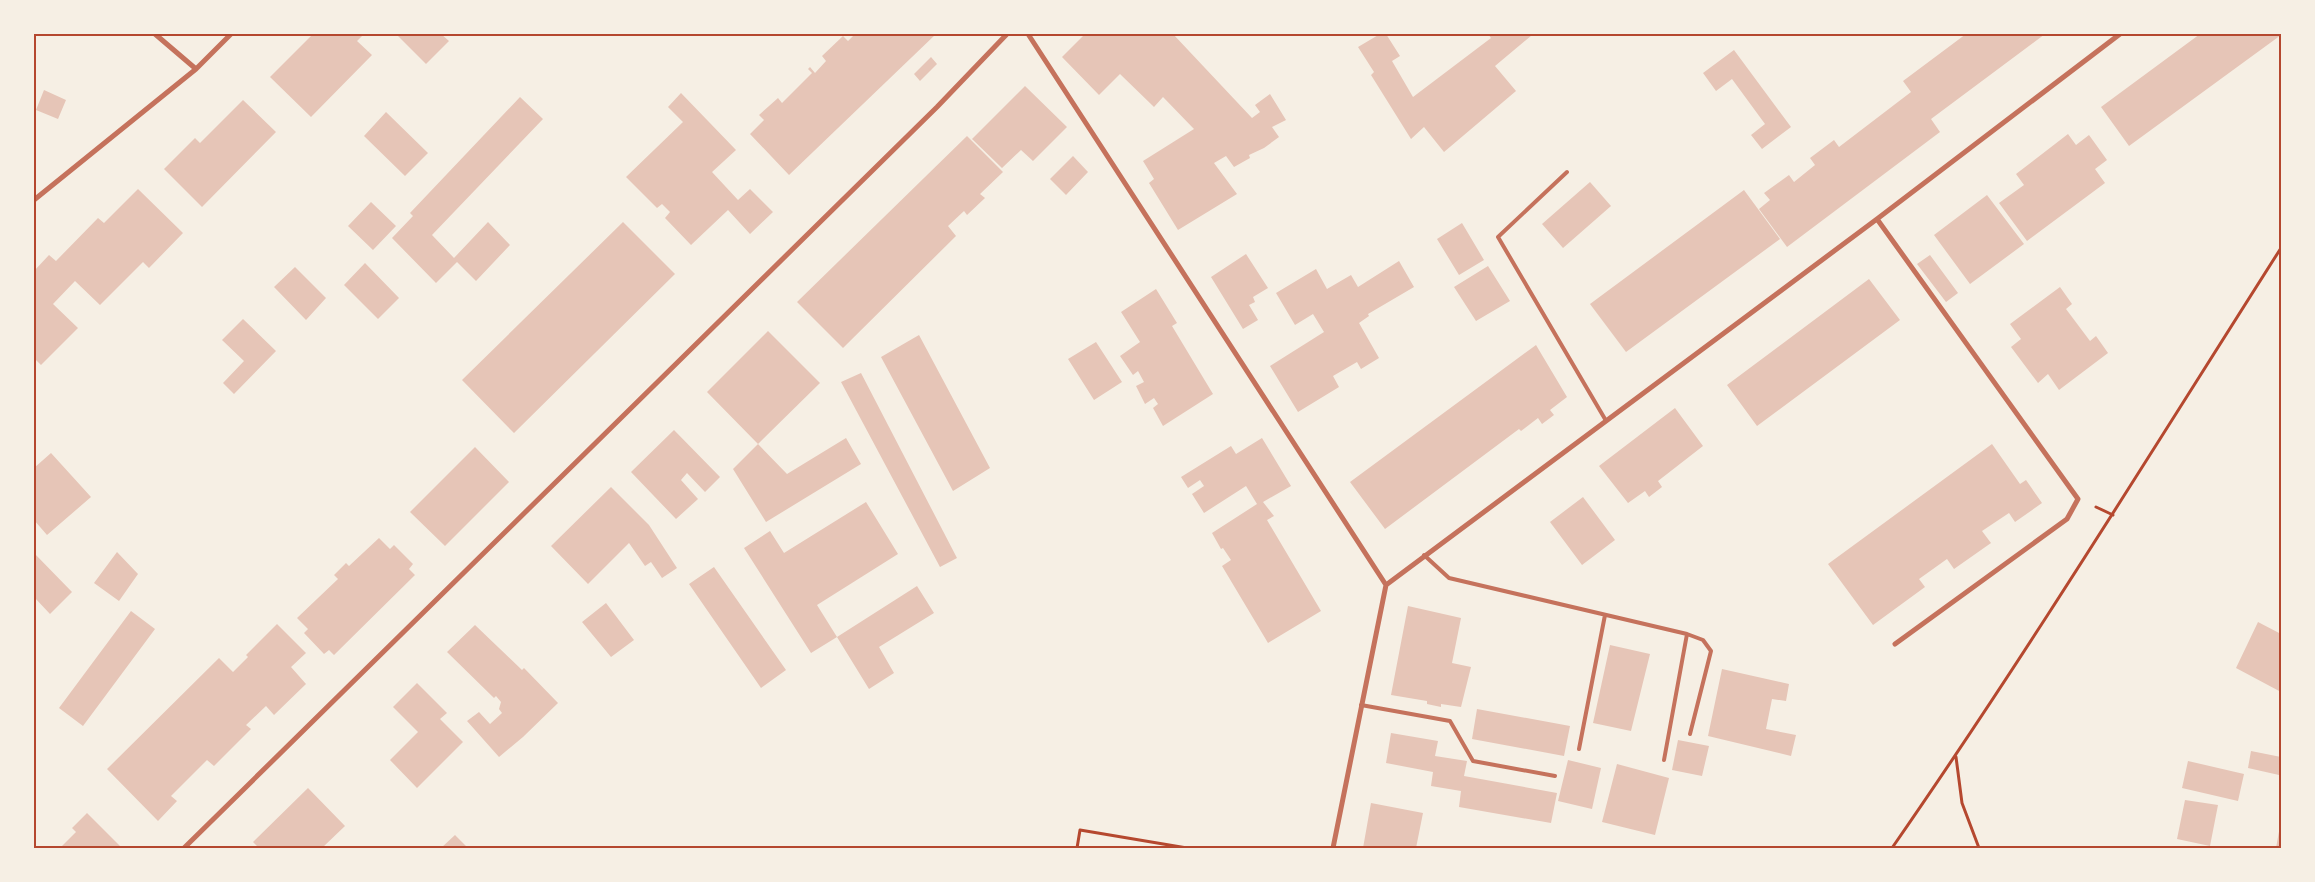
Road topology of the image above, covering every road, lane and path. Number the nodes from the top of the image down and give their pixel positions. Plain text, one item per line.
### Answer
1 (156, 34) edge
2 (231, 34) edge
3 (1007, 34) edge
4 (1028, 34) edge
5 (2120, 34) edge
6 (196, 69) junction
7 (1567, 172) dead end
8 (34, 200) edge
9 (1876, 219) junction
10 (2281, 248) edge
11 (1605, 419) junction
12 (1424, 555) junction
13 (1386, 585) junction
14 (1605, 614) junction
15 (1687, 634) junction
16 (1895, 644) dead end
17 (1361, 704) junction
18 (1690, 734) dead end
19 (1579, 749) dead end
20 (1956, 756) junction
21 (1664, 760) dead end
22 (1555, 776) dead end
23 (184, 848) edge
24 (1077, 848) edge
25 (1187, 848) edge
26 (1334, 848) edge
27 (1892, 848) edge
28 (1979, 848) edge

1 - 6 street
2 - 6 street
3 - 23 street
4 - 13 street
5 - 9 street
6 - 8 street
7 - 11 lane
9 - 11 street
9 - 16 street
10 - 20 path
11 - 12 street
12 - 13 street
12 - 14 lane
13 - 17 street
14 - 15 lane
14 - 19 lane
15 - 18 lane
15 - 21 lane
17 - 22 lane
17 - 26 street
20 - 27 path
20 - 28 path
24 - 25 path

